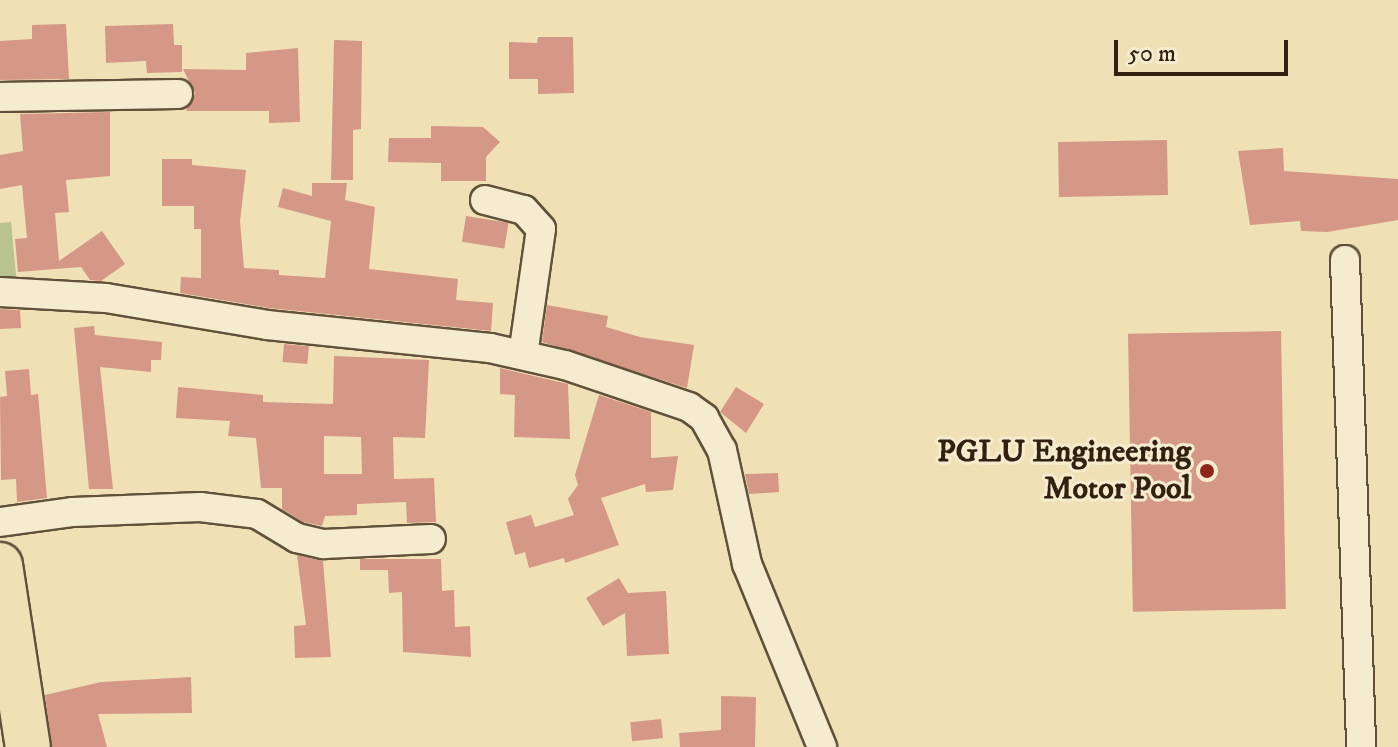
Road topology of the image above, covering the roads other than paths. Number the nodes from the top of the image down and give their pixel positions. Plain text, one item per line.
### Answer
1 (178, 94) dead end
2 (0, 97) edge
3 (485, 200) dead end
4 (1345, 260) dead end
5 (0, 292) edge
6 (523, 355) junction
7 (0, 522) edge
8 (431, 539) dead end
9 (0, 565) edge
10 (28, 747) edge
11 (822, 747) edge
12 (1361, 747) edge

1 - 2 street
3 - 6 street
4 - 12 street
5 - 6 street
6 - 11 street
7 - 8 street
9 - 10 highway

